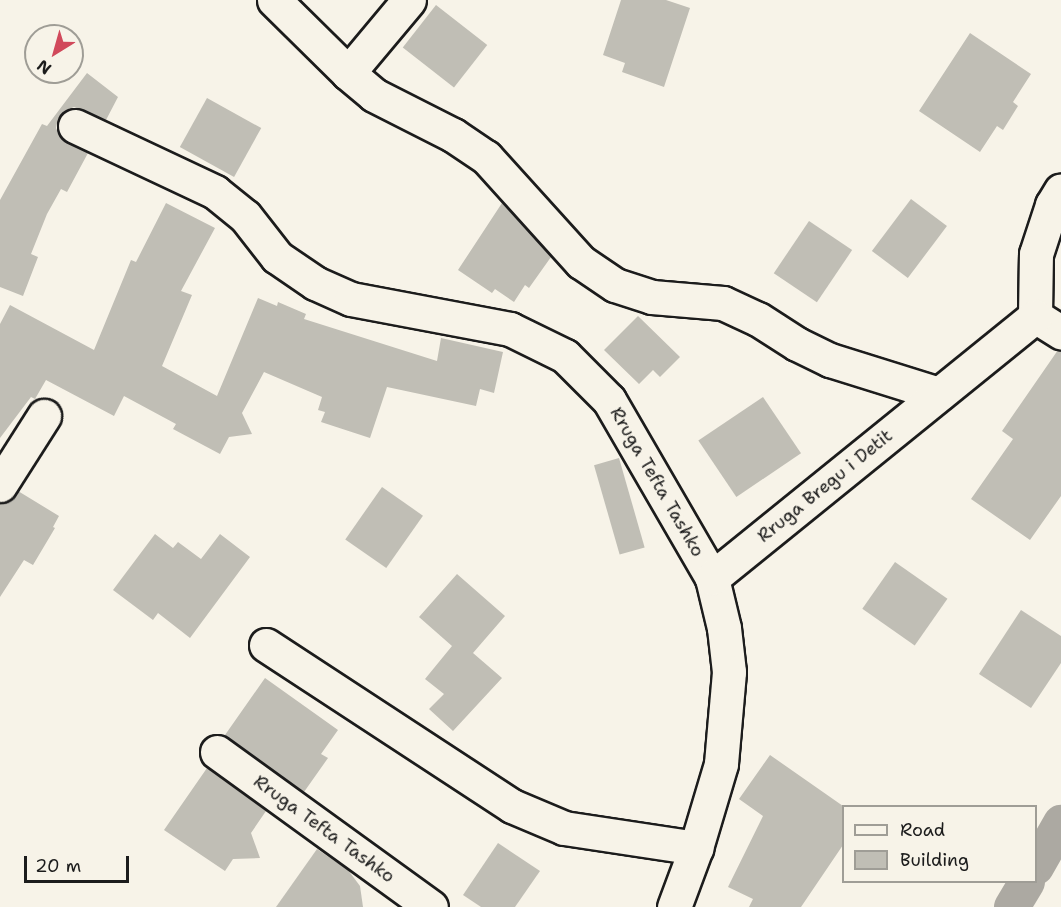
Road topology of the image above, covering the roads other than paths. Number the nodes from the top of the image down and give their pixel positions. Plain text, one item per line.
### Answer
1 (274, 0) edge
2 (409, 0) edge
3 (348, 73) junction
4 (75, 126) dead end
5 (1061, 190) edge
6 (1048, 324) edge
7 (939, 394) junction
8 (44, 416) dead end
9 (0, 485) edge
10 (712, 578) junction
11 (266, 645) dead end
12 (217, 752) dead end
13 (696, 848) junction
14 (431, 907) edge
15 (674, 907) edge

1 - 3 street
2 - 3 street
3 - 7 street
4 - 10 street, Rruga Tefta Tashko
5 - 6 street, Rruga Bregu i Detit
6 - 7 street, Rruga Bregu i Detit
7 - 10 street, Rruga Bregu i Detit
8 - 9 street
10 - 13 street, Rruga Tefta Tashko
11 - 13 street
12 - 14 street, Rruga Tefta Tashko
13 - 15 street, Rruga Tefta Tashko

